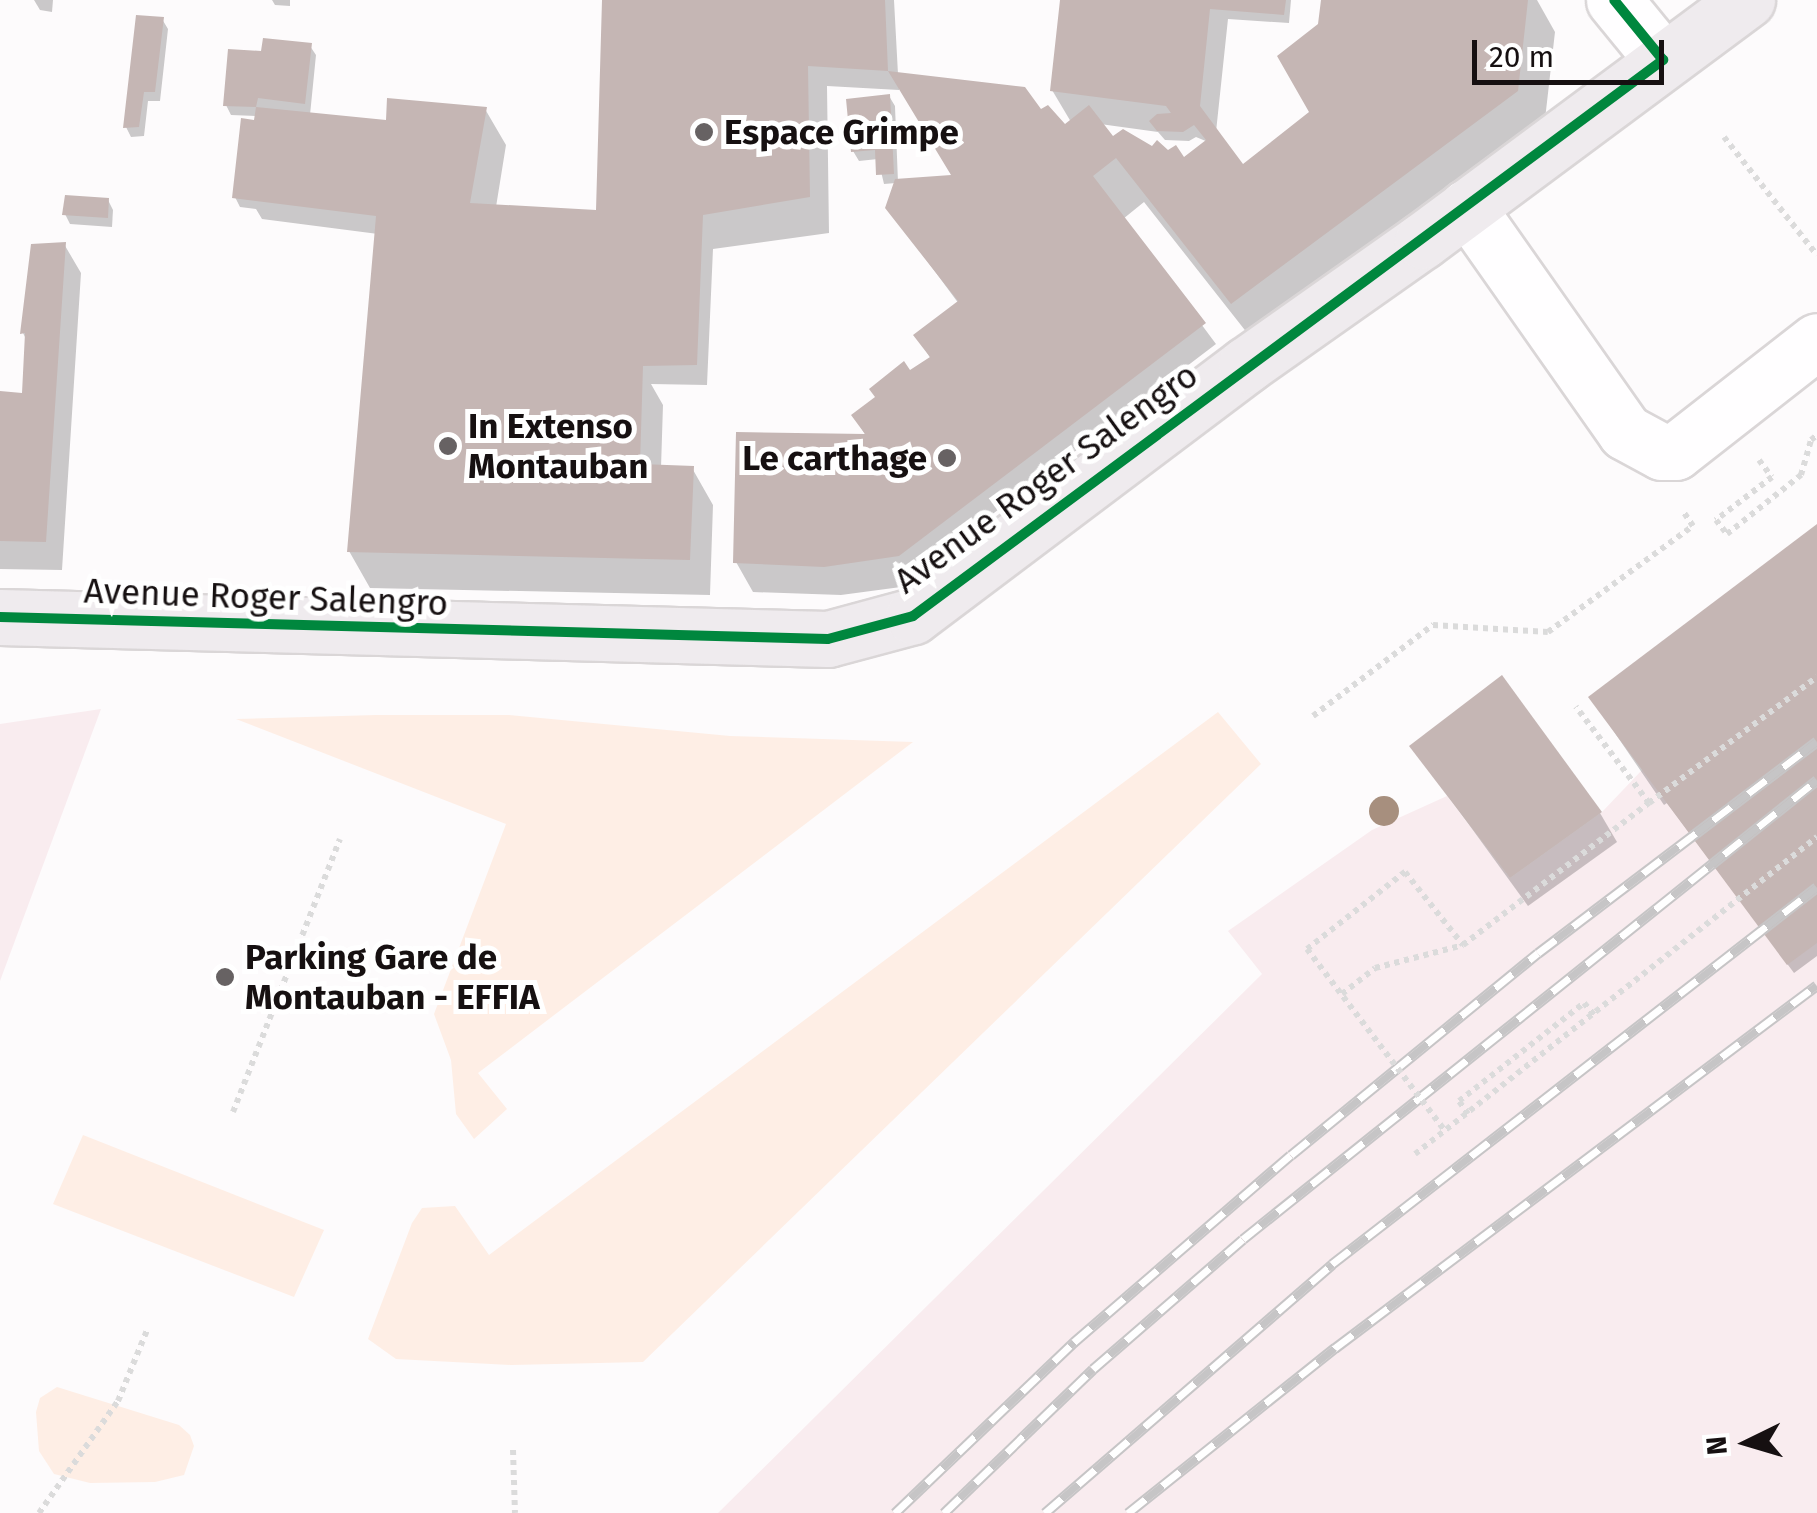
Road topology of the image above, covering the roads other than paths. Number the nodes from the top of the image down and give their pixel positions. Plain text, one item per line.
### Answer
1 (1614, 0) edge
2 (1747, 0) edge
3 (1663, 60) junction
4 (1467, 206) junction
5 (1817, 341) edge
6 (0, 617) edge

1 - 3 street
2 - 3 main road, Avenue Roger Salengro
3 - 4 main road, Avenue Roger Salengro
4 - 5 street
4 - 6 main road, Avenue Roger Salengro

